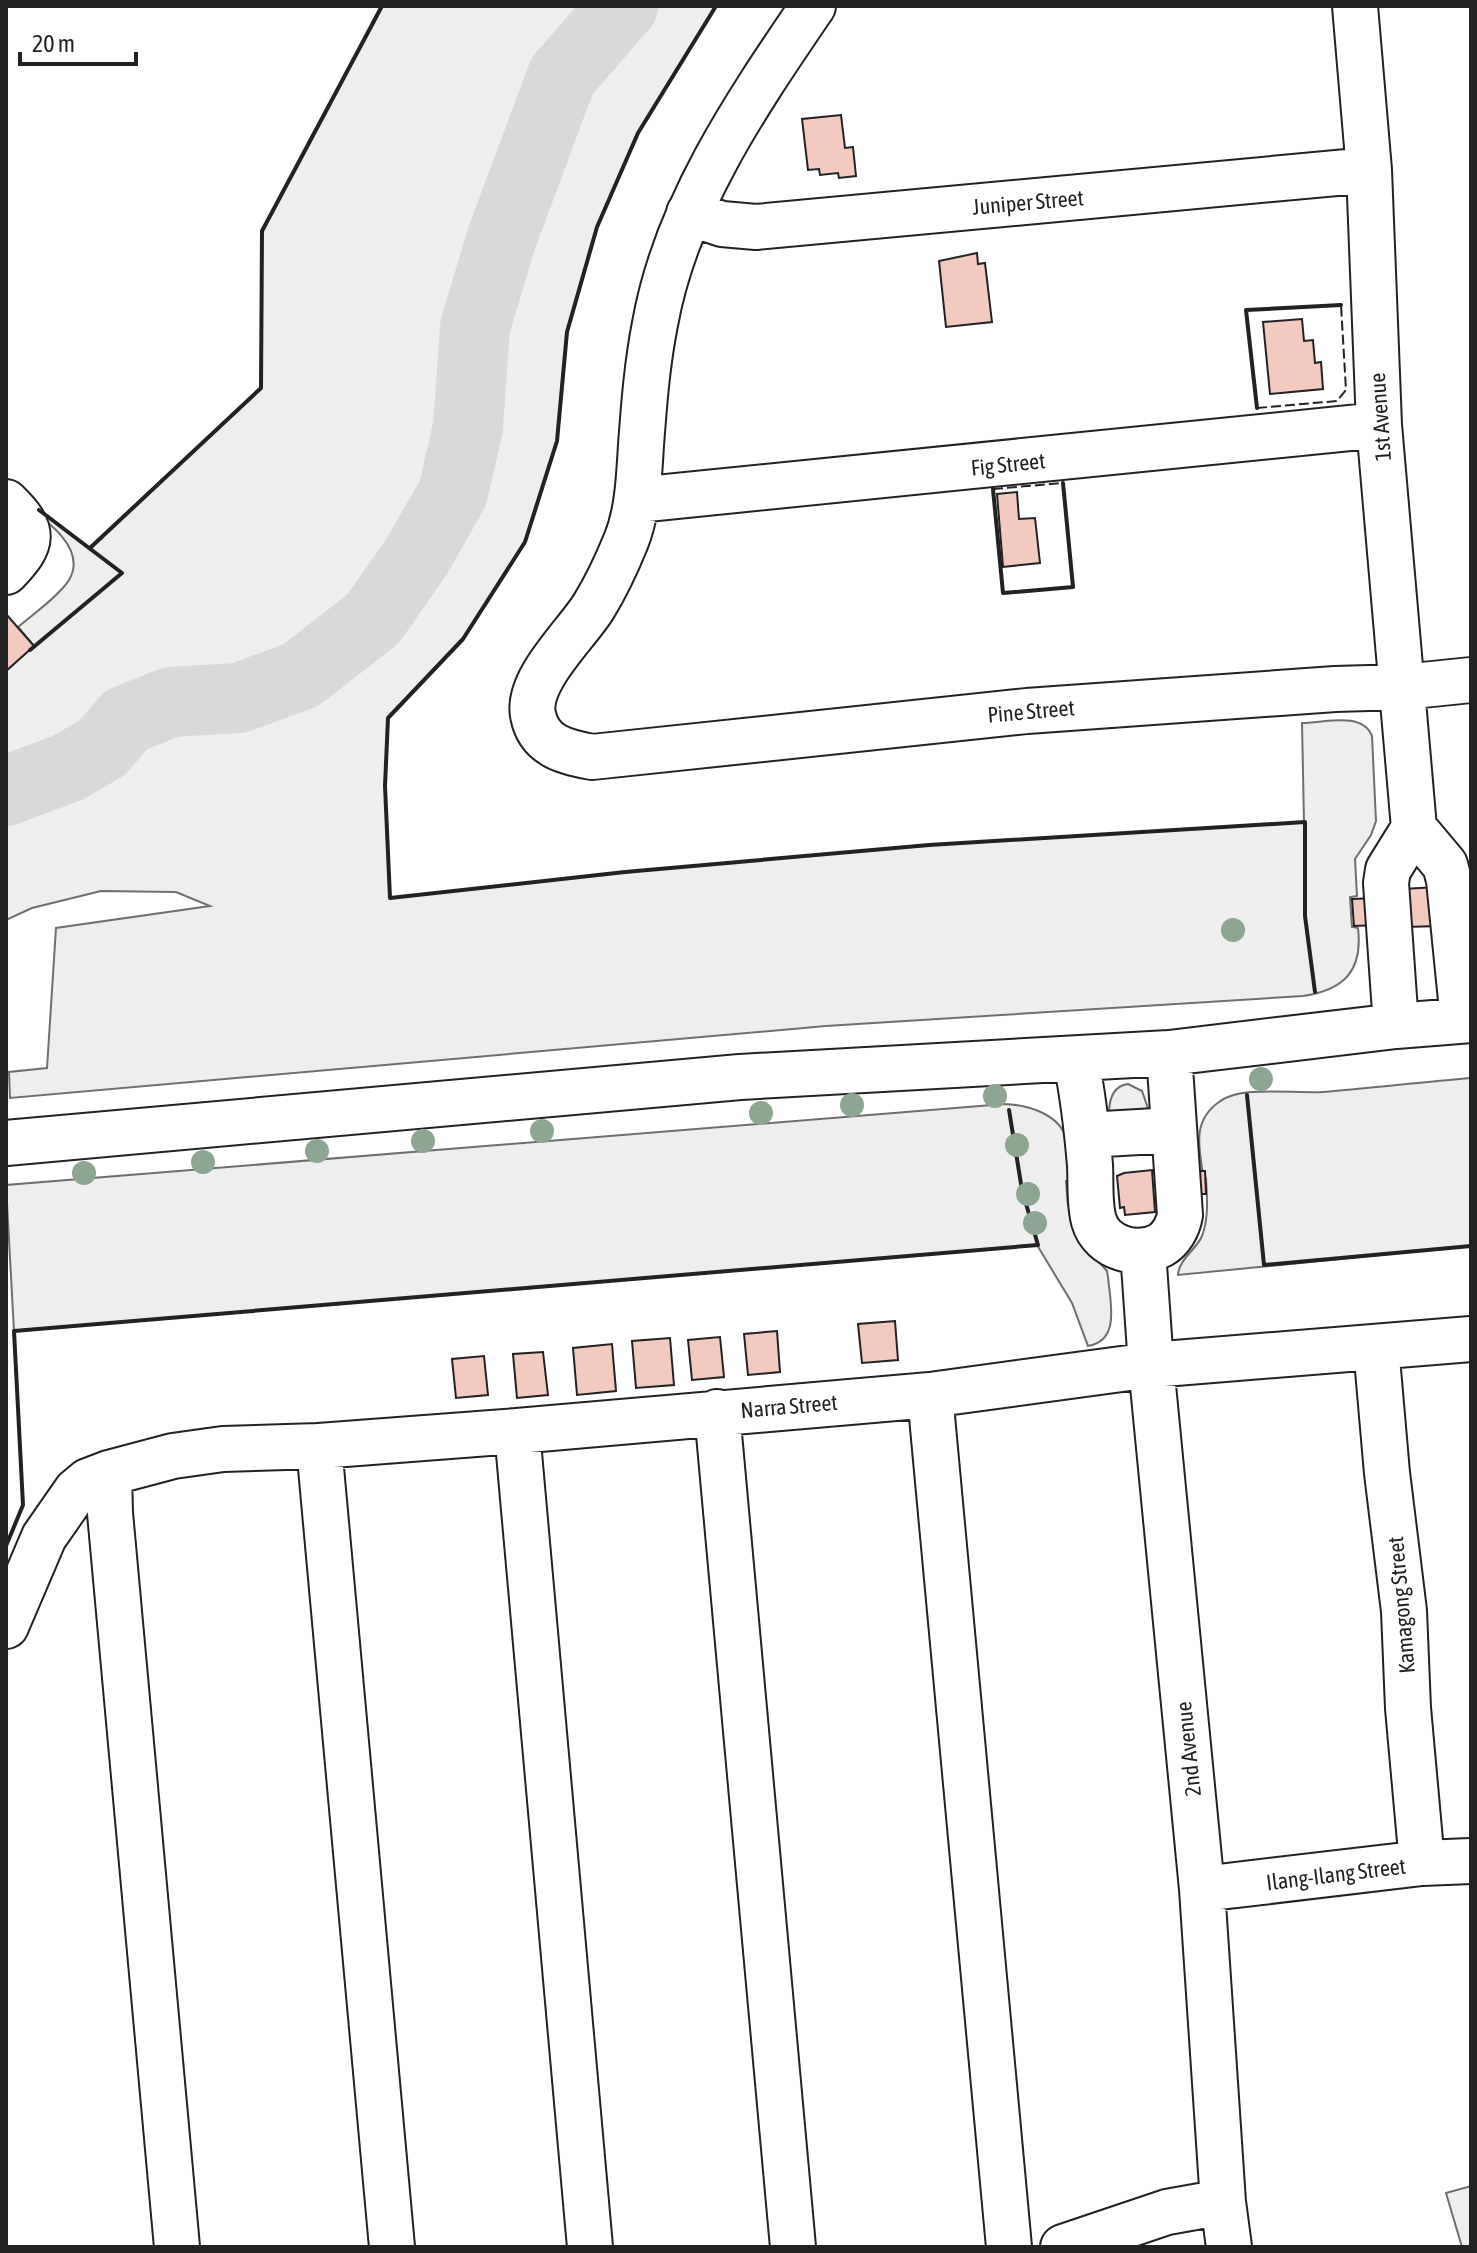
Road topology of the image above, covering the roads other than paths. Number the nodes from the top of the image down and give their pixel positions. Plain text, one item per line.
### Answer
1 (813, 6) edge
2 (1355, 6) edge
3 (1369, 170) junction
4 (689, 213) junction
5 (1379, 425) junction
6 (637, 500) junction
7 (6, 502) edge
8 (6, 572) edge
9 (1471, 680) edge
10 (1403, 687) junction
11 (1414, 828) junction
12 (1467, 1020) edge
13 (1396, 1026) junction
14 (1169, 1053) junction
15 (1076, 1061) junction
16 (1173, 1130) junction
17 (1087, 1135) junction
18 (6, 1143) edge
19 (1143, 1251) junction
20 (1471, 1339) edge
21 (1376, 1347) junction
22 (1151, 1365) junction
23 (930, 1395) junction
24 (717, 1412) junction
25 (517, 1431) junction
26 (319, 1446) junction
27 (109, 1473) junction
28 (6, 1626) edge
29 (1471, 1861) edge
30 (1422, 1863) junction
31 (1202, 1889) junction
32 (1223, 2202) junction
33 (177, 2247) edge
34 (392, 2247) edge
35 (590, 2247) edge
36 (793, 2247) edge
37 (1009, 2247) edge
38 (1063, 2247) edge
39 (1229, 2247) edge

1 - 4 street
2 - 3 street, 1st Avenue
3 - 4 street, Juniper Street
3 - 5 street, 1st Avenue
4 - 6 street
5 - 6 street, Fig Street
5 - 10 street, 1st Avenue
6 - 10 street, Pine Street
7 - 8 street
9 - 10 street, Pine Street
10 - 11 street, 1st Avenue
11 - 12 street
11 - 13 street
12 - 13 street
13 - 14 street
14 - 15 street
14 - 16 street
15 - 17 street
15 - 18 street
16 - 17 street
16 - 19 street
17 - 19 street
19 - 22 street, 2nd Avenue
20 - 21 street, Narra Street
21 - 22 street, Narra Street
21 - 30 street, Kamagong Street
22 - 23 street, Narra Street
22 - 31 street, 2nd Avenue
23 - 24 street, Narra Street
23 - 37 street
24 - 25 street, Narra Street
24 - 36 street
25 - 26 street, Narra Street
25 - 35 street
26 - 27 street, Narra Street
26 - 34 street
27 - 28 street, Narra Street
27 - 33 street
29 - 30 street, Ilang-Ilang Street
30 - 31 street, Ilang-Ilang Street
31 - 32 street, 2nd Avenue
32 - 38 street
32 - 39 street, 2nd Avenue

